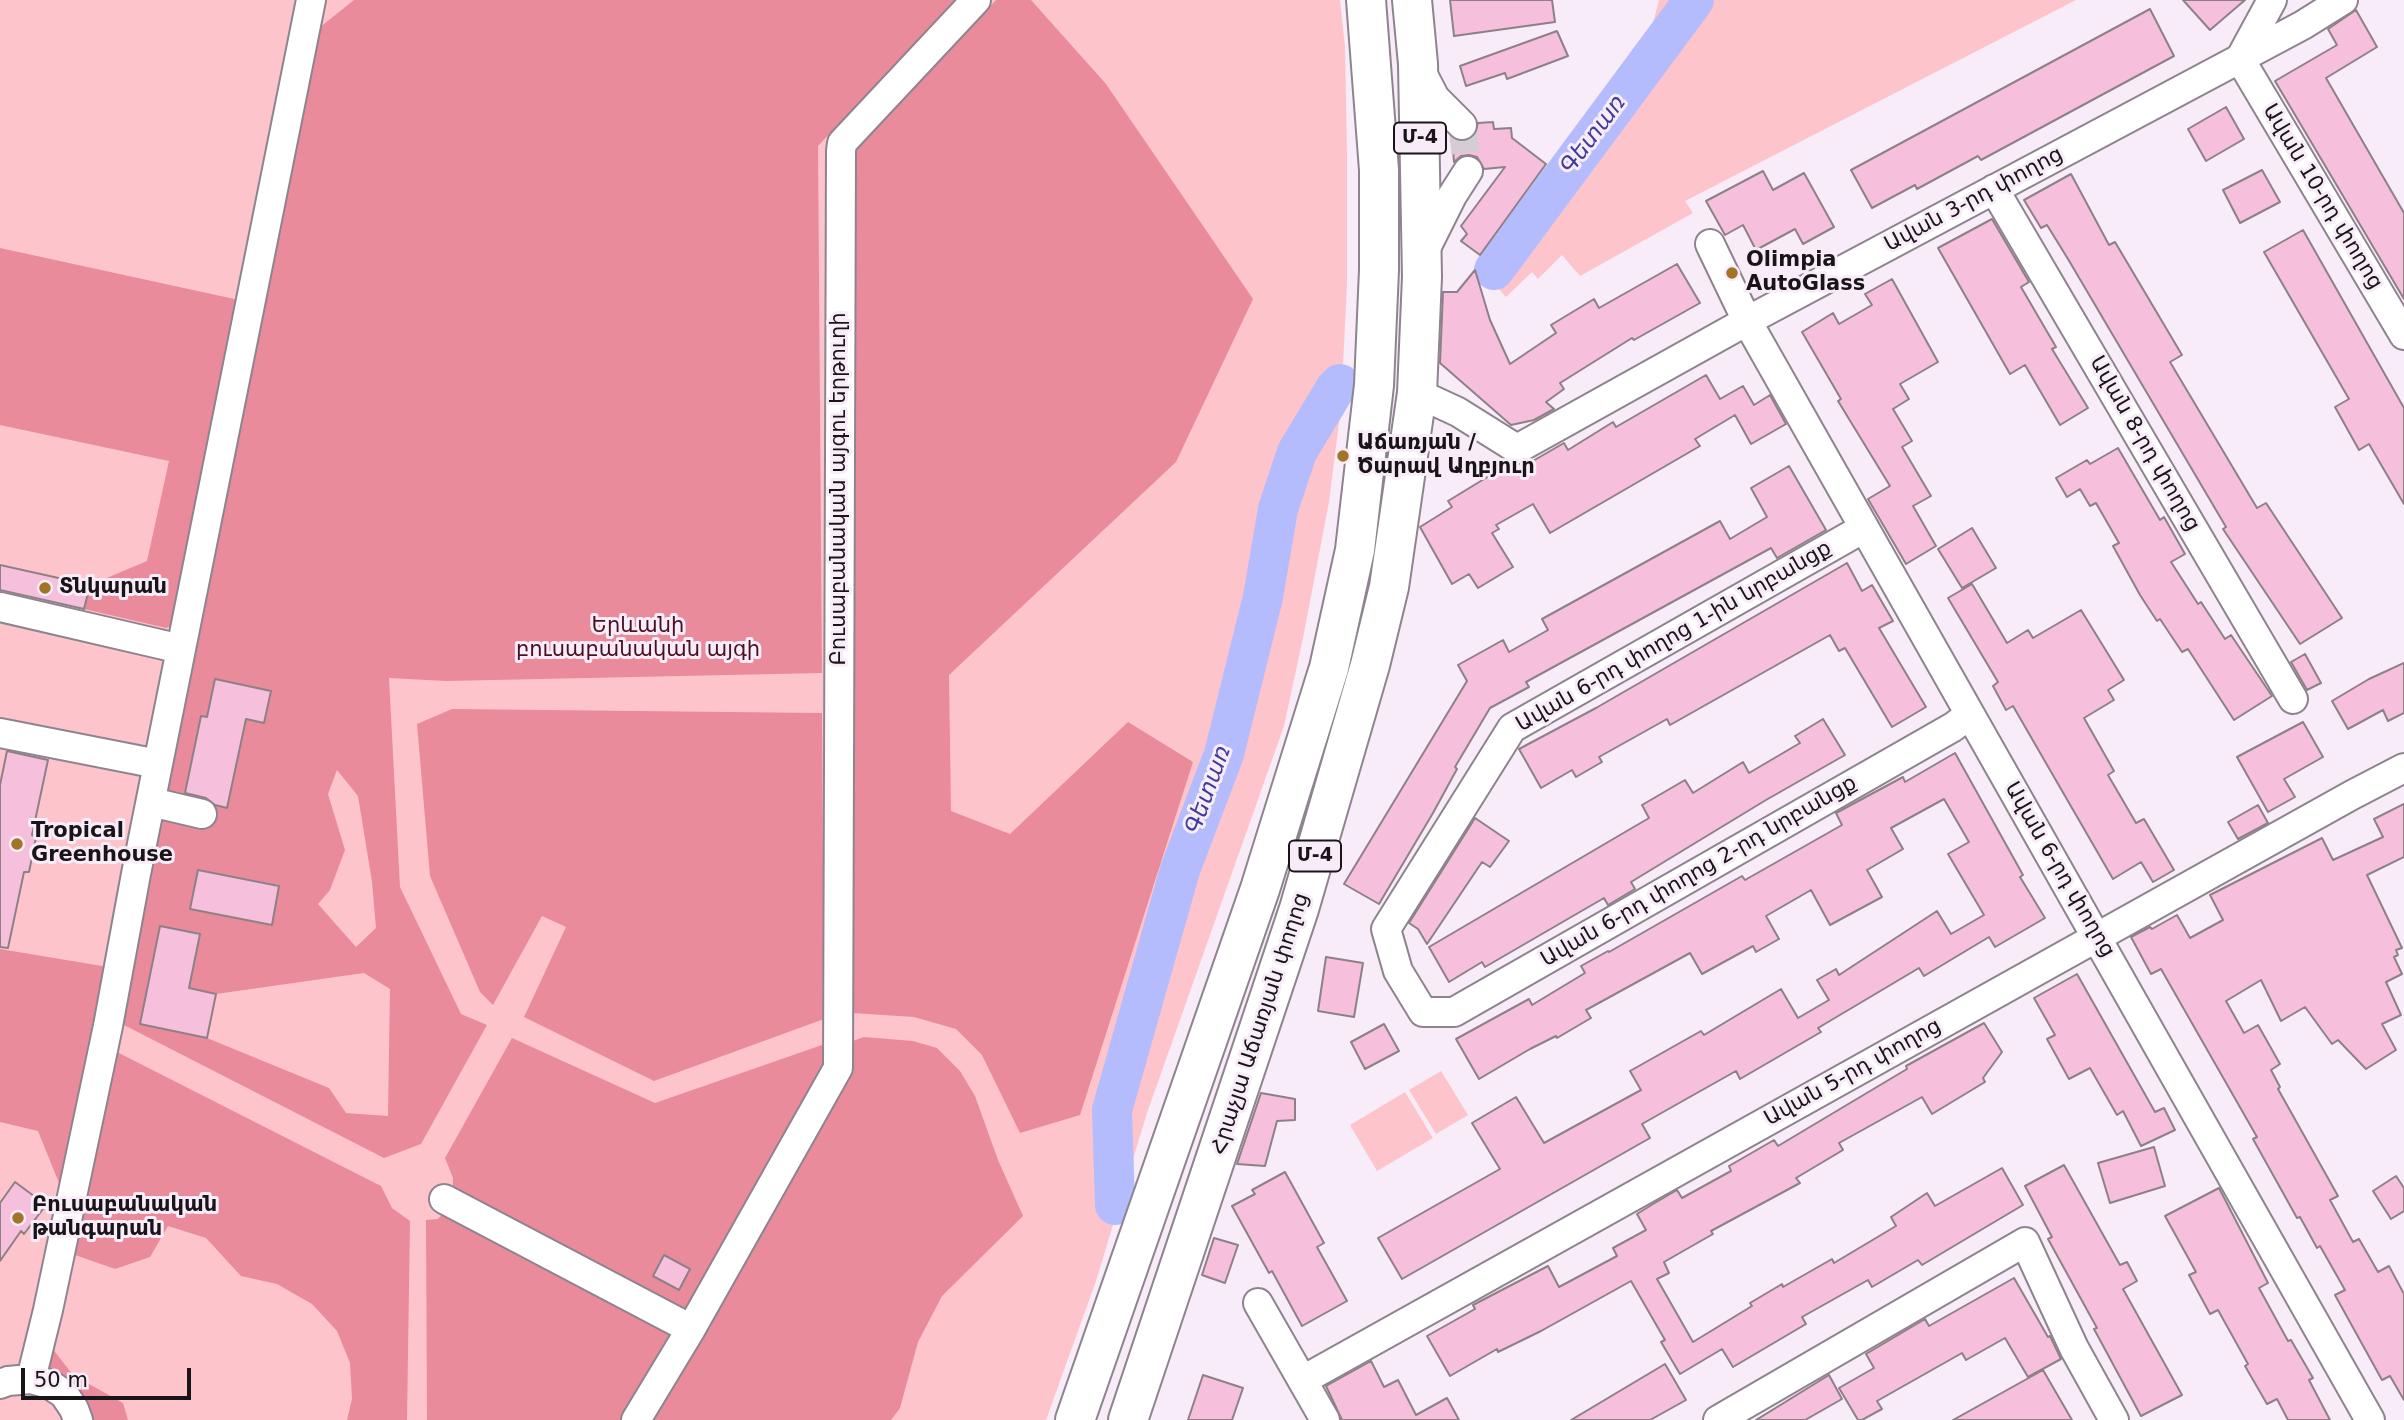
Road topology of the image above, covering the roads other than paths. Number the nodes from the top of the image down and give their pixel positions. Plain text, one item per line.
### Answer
1 (976, 0) edge
2 (1366, 0) edge
3 (1412, 0) edge
4 (2272, 0) edge
5 (2343, 0) edge
6 (313, 2) edge
7 (2240, 59) junction
8 (1418, 64) junction
9 (1462, 125) tunnel mouth
10 (1468, 171) tunnel mouth
11 (1994, 189) junction
12 (1710, 244) dead end
13 (1422, 256) junction
14 (1747, 321) junction
15 (2404, 335) edge
16 (1417, 393) junction
17 (1864, 528) junction
18 (0, 607) edge
19 (181, 649) junction
20 (2293, 699) dead end
21 (1969, 715) junction
22 (0, 733) edge
23 (158, 764) junction
24 (2404, 768) edge
25 (150, 802) junction
26 (202, 814) dead end
27 (2097, 937) junction
28 (1423, 1012) joint
29 (444, 1199) dead end
30 (1258, 1303) dead end
31 (691, 1329) junction
32 (10, 1380) edge
33 (1303, 1380) junction
34 (1077, 1413) edge
35 (1128, 1419) edge
36 (78, 1420) edge
37 (636, 1420) edge
38 (1325, 1420) edge
39 (1718, 1420) edge
40 (2114, 1420) edge
41 (2370, 1420) edge

1 - 31 street, Բուսաբանական այգու երթուղի
2 - 34 highway, Հրաչյա Աճառյան փողոց / Մ-4
3 - 8 highway, Հրաչյա Աճառյան փողոց / Մ-4
4 - 7 street
5 - 7 street, Ավան 3-րդ փողոց
6 - 19 street
7 - 11 street, Ավան 3-րդ փողոց
7 - 15 street, Ավան 10-րդ փողոց
8 - 9 street
8 - 13 highway, Հրաչյա Աճառյան փողոց / Մ-4
10 - 13 street
11 - 14 street, Ավան 3-րդ փողոց
11 - 20 street, Ավան 8-րդ փողոց
12 - 14 street, Ավան 6-րդ փողոց
13 - 16 highway, Հրաչյա Աճառյան փողոց / Մ-4
14 - 16 street, Ավան 3-րդ փողոց
14 - 17 street, Ավան 6-րդ փողոց
16 - 35 highway, Հրաչյա Աճառյան փողոց / Մ-4
17 - 21 street, Ավան 6-րդ փողոց
17 - 28 street, Ավան 6-րդ փողոց 1-ին նրբանցք
18 - 19 street
19 - 23 street
21 - 27 street, Ավան 6-րդ փողոց
21 - 28 street, Ավան 6-րդ փողոց 2-րդ նրբանցք
22 - 23 street
23 - 25 street
24 - 27 street, Ավան 5-րդ փողոց
25 - 26 street
25 - 32 street
27 - 33 street, Ավան 5-րդ փողոց
27 - 41 street, Ավան 6-րդ փողոց
29 - 31 street
30 - 33 street
31 - 37 street, Բուսաբանական այգու երթուղի
32 - 36 street
33 - 38 street
39 - 40 street

